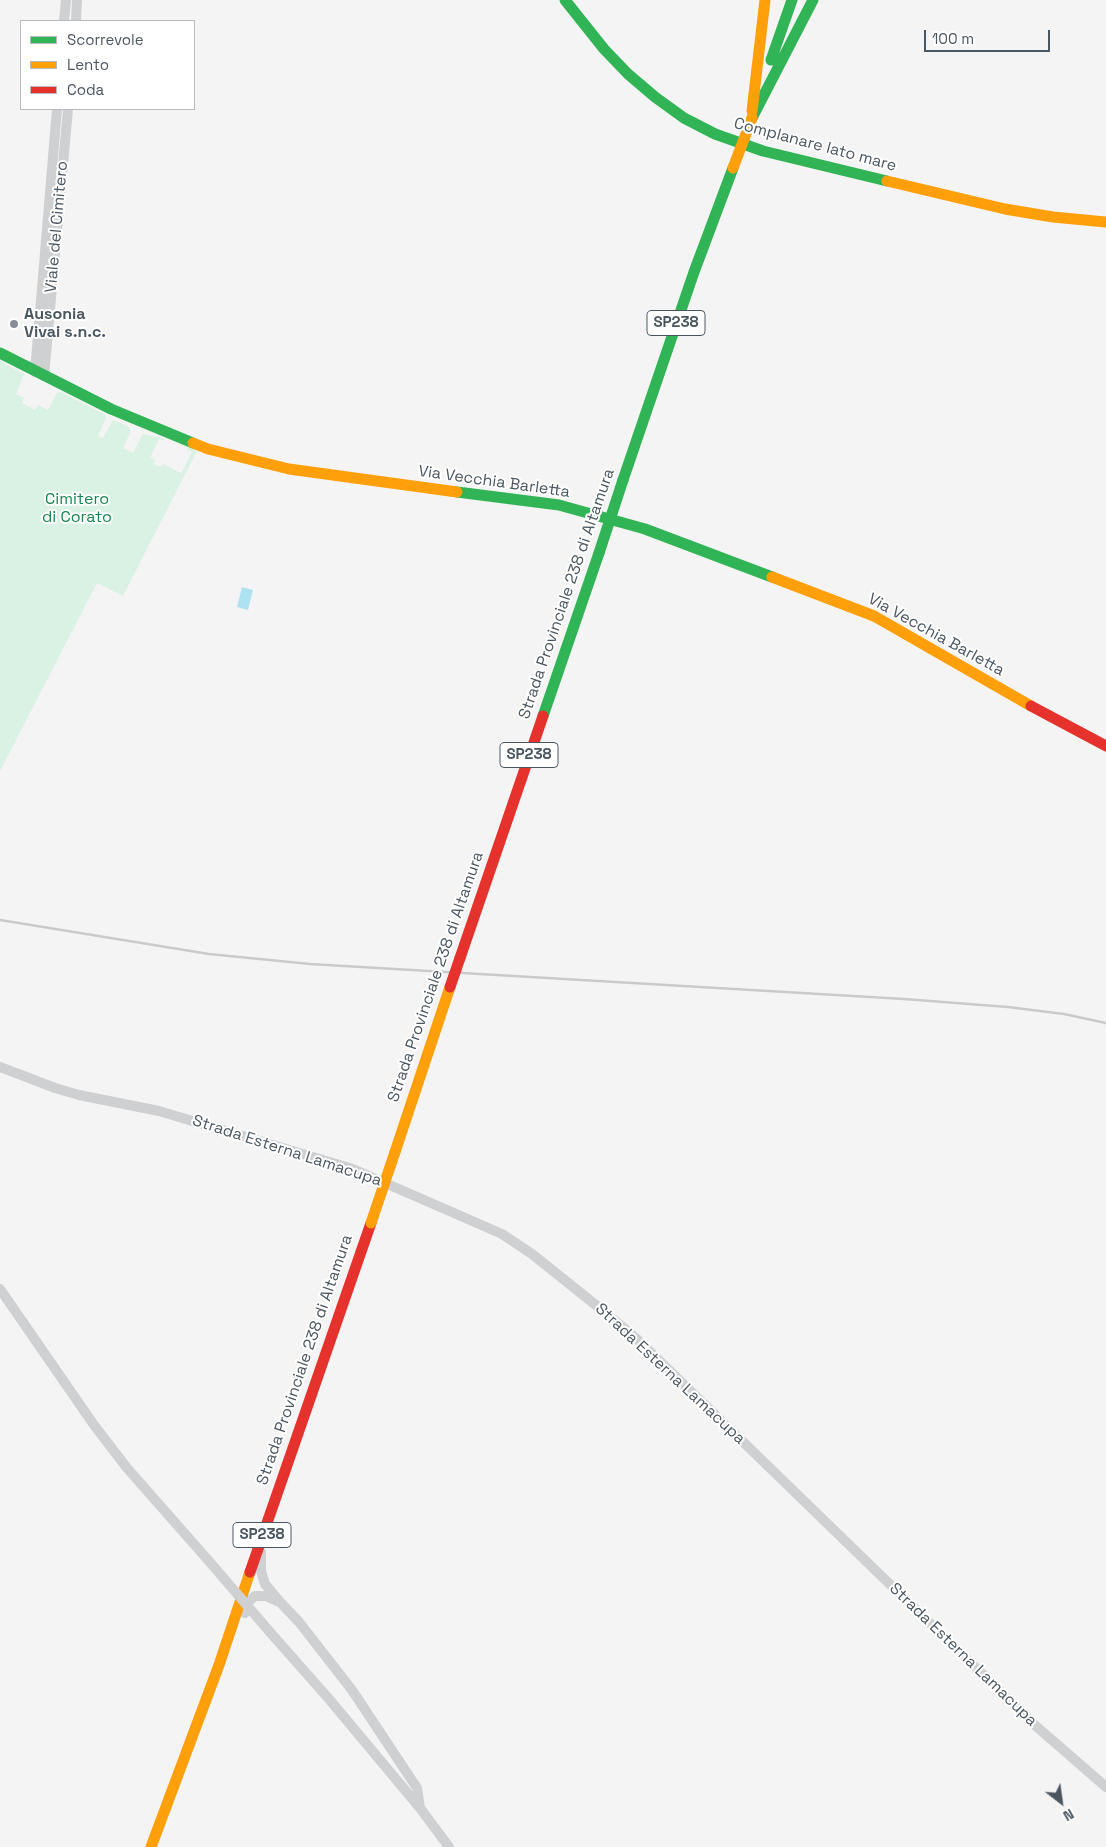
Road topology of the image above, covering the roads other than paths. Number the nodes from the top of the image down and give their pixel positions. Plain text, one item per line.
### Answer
1 (66, 0) edge
2 (71, 0) edge
3 (78, 0) edge
4 (565, 0) edge
5 (765, 0) edge
6 (792, 0) edge
7 (813, 0) edge
8 (64, 20) edge
9 (69, 20) edge
10 (76, 20) edge
11 (57, 110) edge
12 (62, 110) edge
13 (68, 110) edge
14 (752, 118) junction
15 (1106, 222) edge
16 (0, 353) edge
17 (39, 374) junction
18 (1106, 746) edge
19 (0, 1067) edge
20 (0, 1289) edge
21 (262, 1536) junction
22 (280, 1602) junction
23 (220, 1665) junction
24 (1106, 1787) edge
25 (420, 1808) junction
26 (151, 1847) edge
27 (449, 1847) edge

1 - 8 street
2 - 9 street
3 - 10 street
4 - 15 main road, Complanare lato mare
5 - 14 main road
6 - 14 main road, SP238
7 - 14 main road
11 - 17 street
12 - 17 street, Viale del Cimitero
13 - 17 street, Viale del Cimitero
14 - 21 main road, Strada Provinciale 238 di Altamura / SP238, bridge
16 - 17 main road, Via Vecchia Barletta
17 - 18 main road, Via Vecchia Barletta
19 - 24 street, Strada Esterna Lamacupa
20 - 25 street, bridge
21 - 22 street
21 - 23 main road, Strada Provinciale 238 di Altamura / SP238
22 - 23 street
22 - 25 street
23 - 26 main road, Strada Provinciale 238 di Altamura / SP238
25 - 27 street

